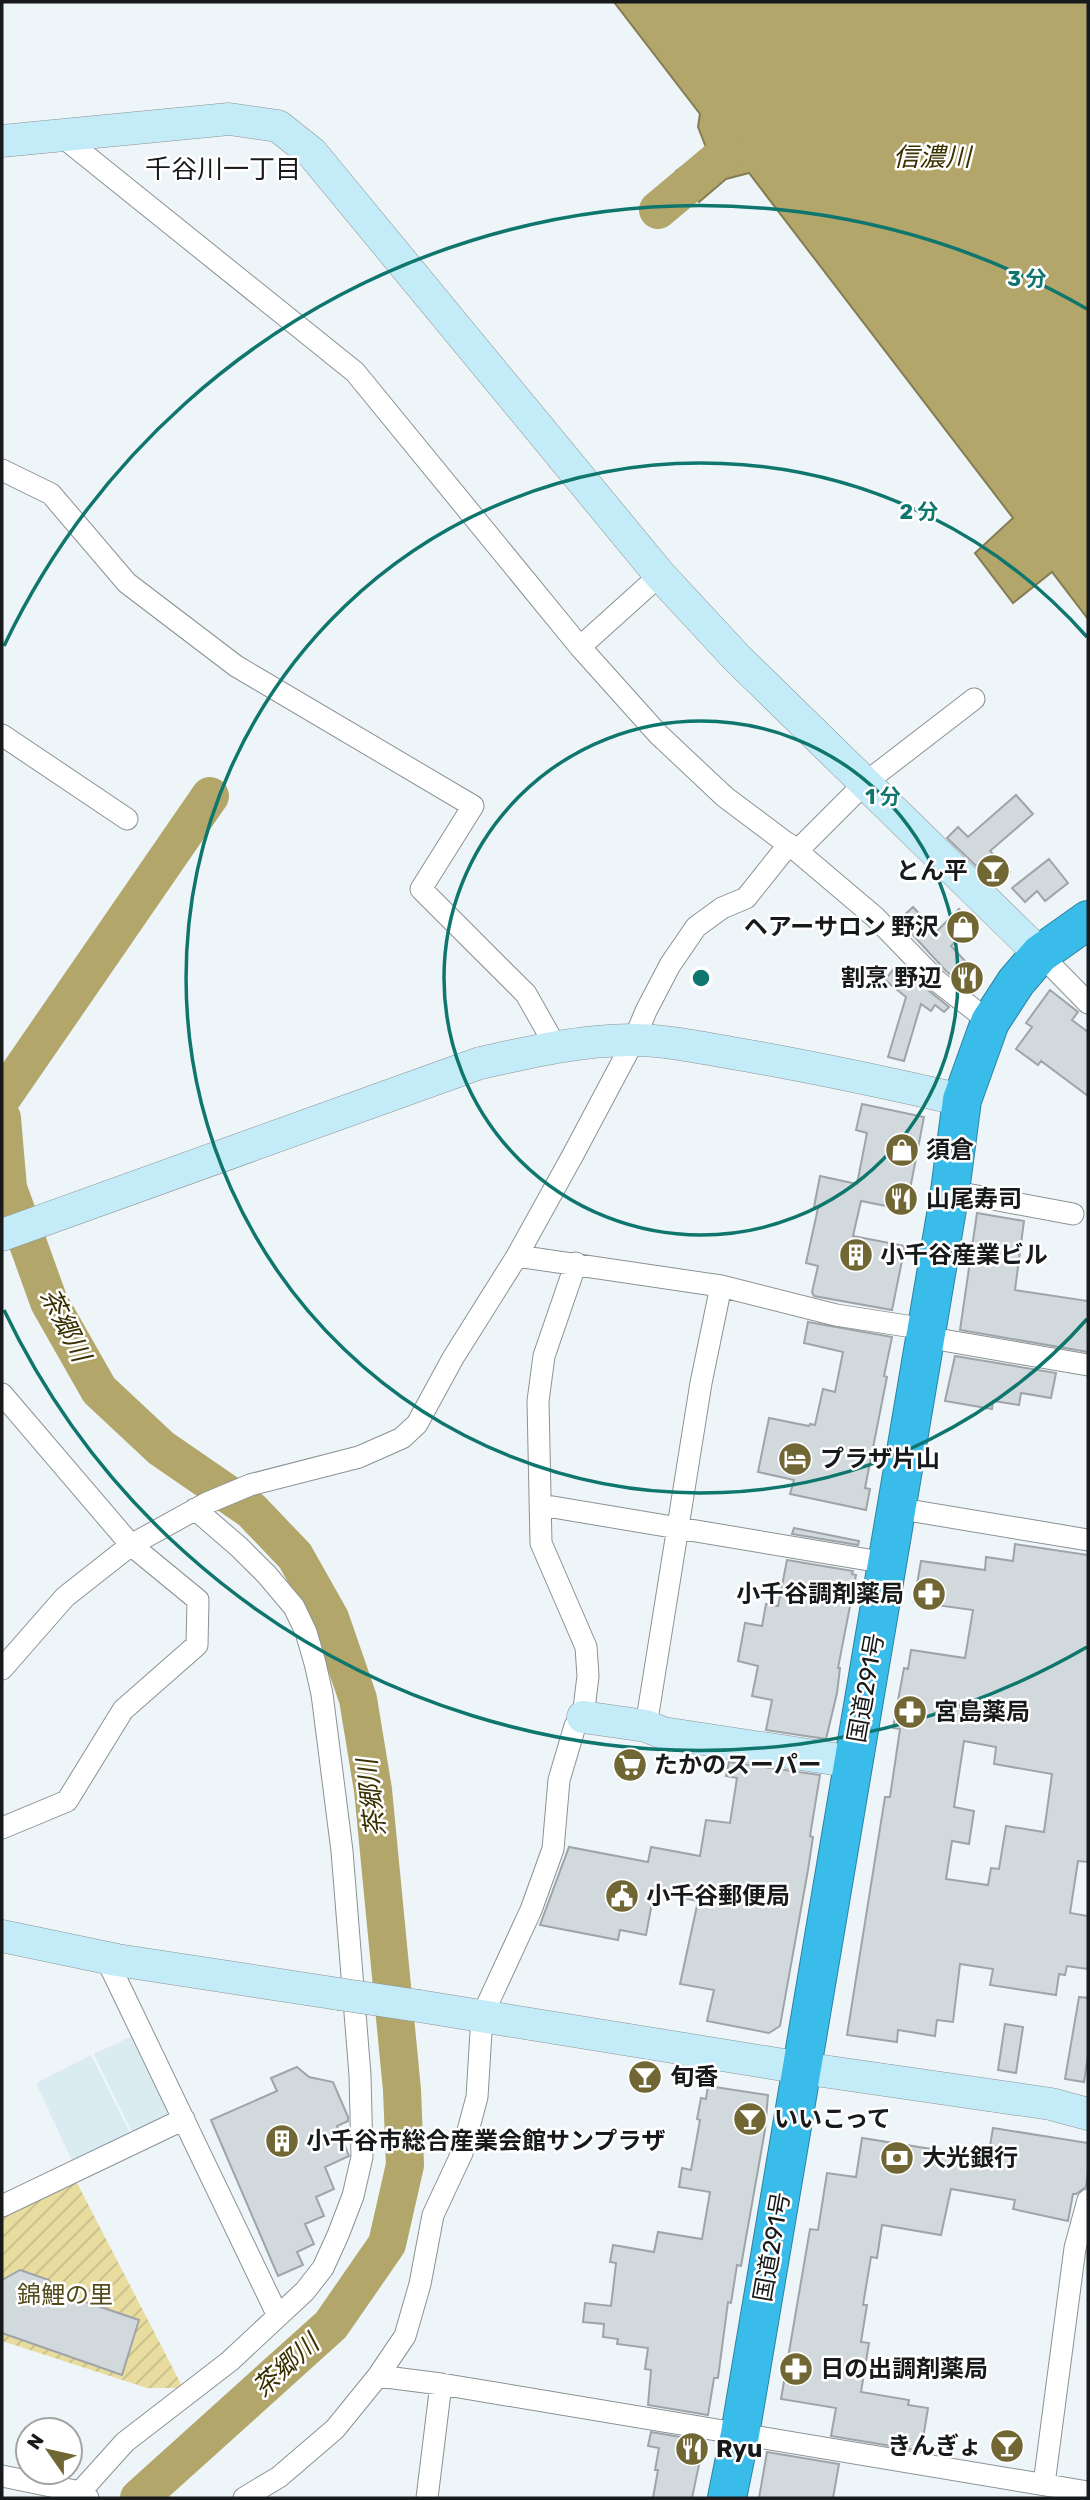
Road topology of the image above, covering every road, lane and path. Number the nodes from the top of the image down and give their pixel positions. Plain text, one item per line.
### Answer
1 (59, 134) junction
2 (2, 141) edge
3 (2, 470) edge
4 (660, 575) junction
5 (580, 648) junction
6 (974, 699) dead end
7 (2, 735) edge
8 (865, 783) junction
9 (127, 819) dead end
10 (793, 848) junction
11 (1088, 920) edge
12 (1040, 954) junction
13 (1088, 1003) edge
14 (990, 1022) junction
15 (634, 1040) junction
16 (556, 1047) junction
17 (962, 1100) junction
18 (950, 1191) junction
19 (1073, 1214) dead end
20 (2, 1235) edge
21 (517, 1256) junction
22 (576, 1263) junction
23 (721, 1286) junction
24 (925, 1333) junction
25 (1088, 1365) edge
26 (2, 1394) edge
27 (541, 1505) junction
28 (201, 1506) junction
29 (896, 1508) junction
30 (679, 1529) junction
31 (1088, 1540) edge
32 (131, 1545) junction
33 (887, 1563) junction
34 (6, 1655) edge
35 (583, 1717) junction
36 (646, 1726) junction
37 (854, 1762) junction
38 (2, 1828) edge
39 (2, 1936) edge
40 (106, 1958) junction
41 (482, 2016) junction
42 (802, 2067) junction
43 (1088, 2114) edge
44 (184, 2119) junction
45 (1088, 2200) edge
46 (2, 2206) edge
47 (278, 2316) junction
48 (378, 2376) junction
49 (441, 2384) junction
50 (740, 2434) junction
51 (2, 2476) edge
52 (1044, 2484) junction
53 (1088, 2493) edge
54 (85, 2496) edge
55 (244, 2498) edge
56 (427, 2498) edge
57 (727, 2498) edge

1 - 2 street
1 - 4 street
1 - 5 street
3 - 16 street
4 - 5 street
4 - 8 street
5 - 10 street
6 - 8 street
7 - 9 street
8 - 10 street
8 - 12 street
10 - 14 street
10 - 15 street
11 - 12 highway, 国道291号
12 - 13 street
12 - 14 highway, 国道291号
14 - 17 highway, 国道291号
15 - 16 street
15 - 17 street
15 - 21 street
16 - 20 street
17 - 18 highway, 国道291号
18 - 19 street
18 - 24 highway, 国道291号
21 - 22 street
21 - 28 street
22 - 23 street
22 - 27 street
23 - 24 street
23 - 30 street
24 - 25 street
24 - 29 highway, 国道291号
26 - 32 street
27 - 30 street
27 - 35 street
28 - 32 street
28 - 47 street
29 - 31 street
29 - 33 highway, 国道291号
30 - 33 street
30 - 36 street
32 - 34 street
32 - 38 street
33 - 37 highway, 国道291号
35 - 36 street
35 - 41 street
36 - 37 street
37 - 42 highway, 国道291号
39 - 40 street
40 - 41 street, bridge
40 - 44 street
41 - 42 street
41 - 48 street
42 - 43 street
42 - 50 highway, 国道291号
44 - 46 street
44 - 47 street
45 - 52 street
47 - 54 street
48 - 49 street
48 - 55 street
49 - 50 street
49 - 56 street
50 - 52 street
50 - 57 highway, 国道291号
51 - 54 street
52 - 53 street

